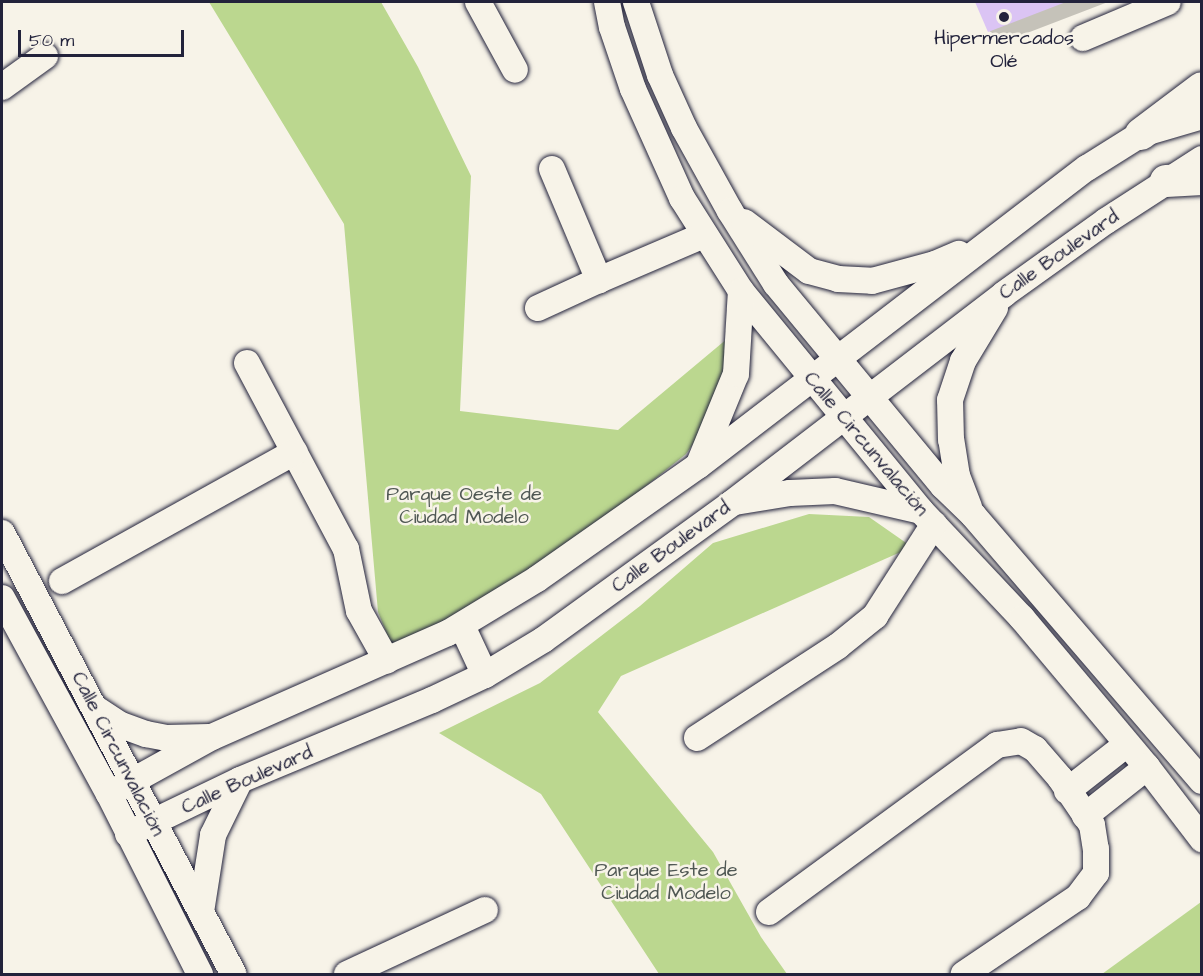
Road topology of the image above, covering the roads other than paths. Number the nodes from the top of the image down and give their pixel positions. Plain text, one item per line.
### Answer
1 (477, 2) edge
2 (607, 2) edge
3 (636, 2) edge
4 (1167, 2) edge
5 (1083, 38) dead end
6 (45, 56) dead end
7 (515, 70) dead end
8 (2, 87) edge
9 (1202, 88) edge
10 (1202, 116) edge
11 (1141, 134) junction
12 (1202, 159) edge
13 (552, 169) dead end
14 (1202, 179) edge
15 (1166, 181) junction
16 (730, 211) junction
17 (704, 235) junction
18 (990, 241) junction
19 (599, 280) junction
20 (741, 291) junction
21 (1004, 294) junction
22 (538, 308) dead end
23 (837, 359) junction
24 (247, 363) dead end
25 (812, 378) junction
26 (869, 398) junction
27 (844, 417) junction
28 (295, 452) junction
29 (698, 466) junction
30 (732, 503) junction
31 (973, 515) junction
32 (928, 518) junction
33 (2, 533) edge
34 (62, 581) dead end
35 (2, 598) edge
36 (462, 626) junction
37 (387, 662) junction
38 (485, 675) junction
39 (1125, 689) junction
40 (96, 708) junction
41 (1100, 711) junction
42 (212, 737) junction
43 (697, 738) dead end
44 (1127, 744) junction
45 (1147, 767) junction
46 (240, 780) junction
47 (1202, 781) edge
48 (120, 788) junction
49 (1067, 791) junction
50 (1085, 816) junction
51 (154, 822) junction
52 (128, 834) junction
53 (1202, 839) edge
54 (485, 910) dead end
55 (201, 912) junction
56 (769, 912) dead end
57 (200, 975) edge
58 (234, 975) edge
59 (346, 975) edge
60 (964, 975) edge

1 - 7 street
2 - 17 street, Calle Circunvalación
3 - 16 street, Calle Circunvalación
4 - 5 street
6 - 8 street
9 - 11 main road
10 - 11 street
11 - 18 street
12 - 15 street, Calle Boulevard
13 - 19 street
14 - 15 main road
15 - 21 street, Calle Boulevard
16 - 18 street
16 - 23 street, Calle Circunvalación
17 - 19 street
17 - 20 street, Calle Circunvalación
18 - 23 street
19 - 22 street
20 - 25 street, Calle Circunvalación
20 - 29 street
21 - 26 street, Calle Boulevard
21 - 31 street
23 - 25 street
23 - 26 street, Calle Circunvalación
24 - 28 street
25 - 27 street, Calle Circunvalación
25 - 29 street
26 - 27 street, Calle Boulevard
26 - 31 street, Calle Circunvalación
27 - 30 street, Calle Boulevard
27 - 32 street, Calle Circunvalación
28 - 34 street
28 - 37 street
29 - 36 street
30 - 32 street
30 - 38 street, Calle Boulevard
31 - 39 street, Calle Circunvalación
32 - 41 street, Calle Circunvalación
32 - 43 street
33 - 40 street, Calle Circunvalación
35 - 48 street, Calle Circunvalación
36 - 37 street
36 - 38 street
37 - 42 street
38 - 46 street, Calle Boulevard
39 - 41 street
39 - 47 street, Calle Circunvalación
40 - 42 street
40 - 48 street, Calle Circunvalación
41 - 44 street, Calle Circunvalación
42 - 48 street
44 - 45 street, Calle Circunvalación
44 - 49 street
45 - 50 street
45 - 53 street, Calle Circunvalación
46 - 51 street, Calle Boulevard
46 - 55 street
48 - 51 street, Calle Circunvalación
48 - 52 street, Calle Circunvalación
49 - 50 street
49 - 56 street
50 - 60 street
51 - 52 street, Calle Boulevard
51 - 55 street, Calle Circunvalación
52 - 57 street, Calle Circunvalación
54 - 59 street
55 - 58 street, Calle Circunvalación

